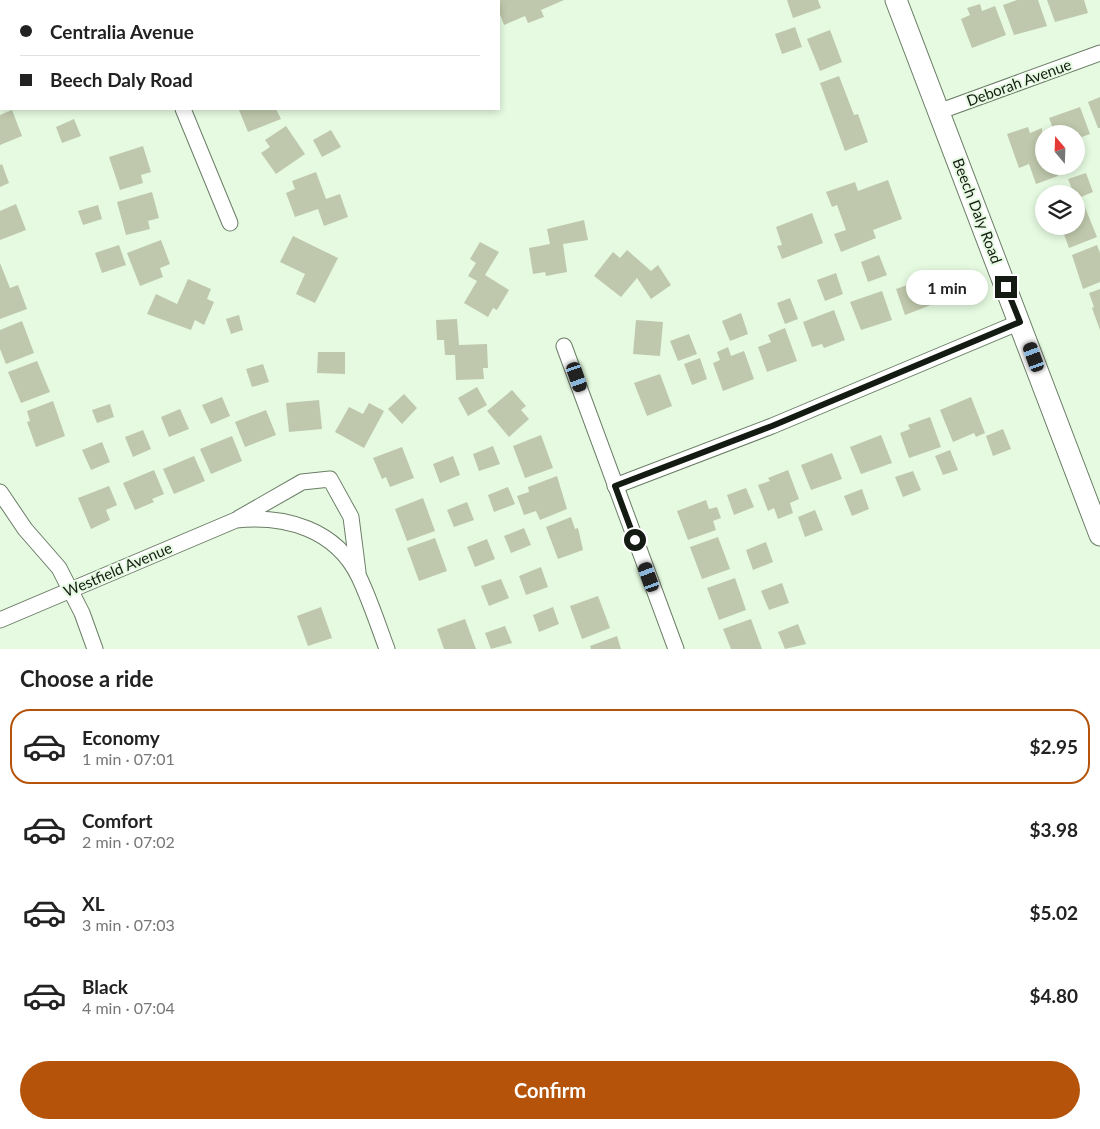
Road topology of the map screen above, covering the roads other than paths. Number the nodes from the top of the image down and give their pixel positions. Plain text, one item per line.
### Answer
1 (896, 0) edge
2 (1100, 53) edge
3 (183, 110) edge
4 (938, 112) junction
5 (230, 223) dead end
6 (1020, 322) junction
7 (564, 346) dead end
8 (615, 486) junction
9 (0, 492) edge
10 (236, 520) junction
11 (1100, 535) edge
12 (359, 578) junction
13 (70, 590) junction
14 (0, 620) edge
15 (95, 649) edge
16 (386, 649) edge
17 (676, 649) edge

1 - 4 main road, Beech Daly Road
2 - 4 street, Deborah Avenue
3 - 5 street
4 - 6 main road, Beech Daly Road
6 - 8 street
6 - 11 main road, Beech Daly Road
7 - 8 street
8 - 17 street
9 - 13 street
10 - 12 street, Westfield Avenue
10 - 12 street, Westfield Avenue
10 - 13 street, Westfield Avenue
12 - 16 street
13 - 14 street, Westfield Avenue
13 - 15 street

